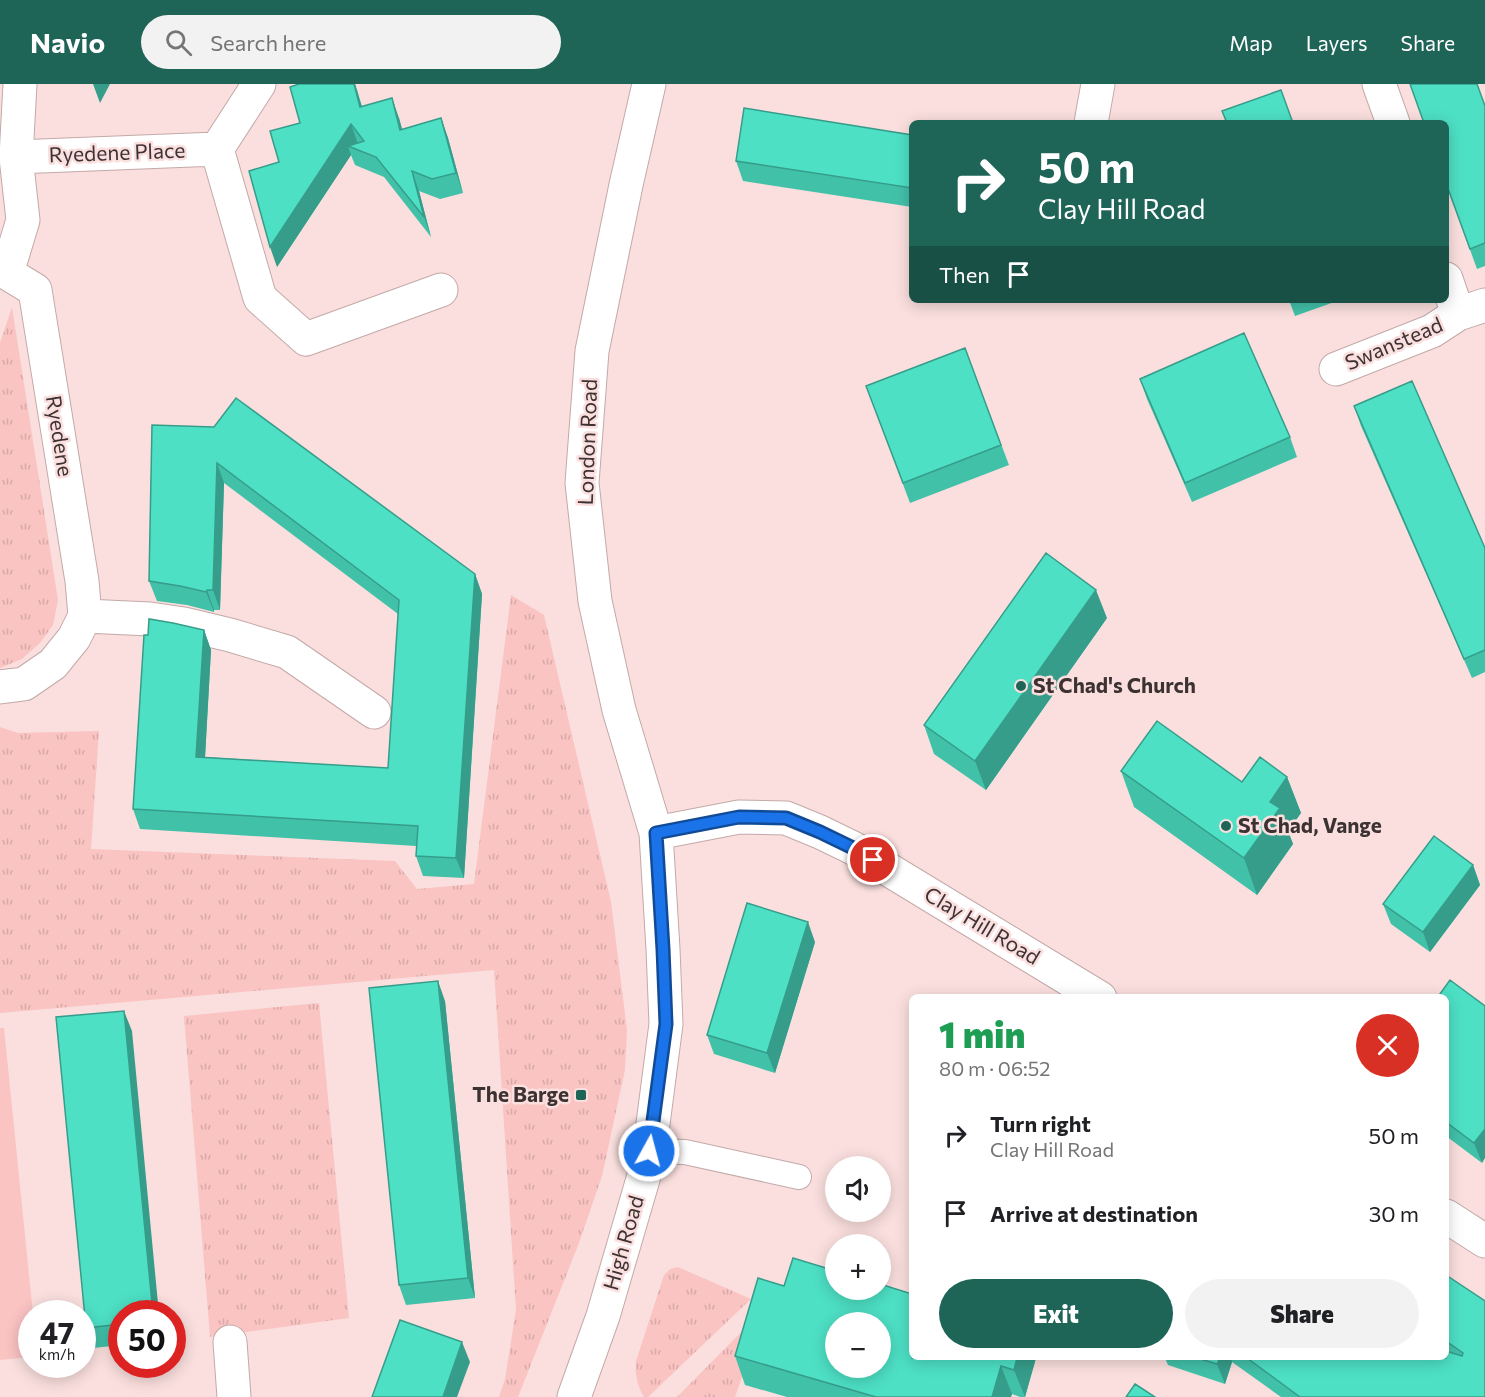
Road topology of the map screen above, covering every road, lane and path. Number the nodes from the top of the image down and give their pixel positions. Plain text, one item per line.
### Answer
1 (20, 84) edge
2 (259, 84) edge
3 (650, 84) edge
4 (1098, 84) edge
5 (1379, 84) edge
6 (1092, 120) edge
7 (1392, 120) edge
8 (217, 149) junction
9 (16, 157) junction
10 (4, 282) edge
11 (1449, 283) edge
12 (441, 290) dead end
13 (1472, 310) edge
14 (1336, 369) dead end
15 (85, 616) junction
16 (0, 687) edge
17 (374, 712) dead end
18 (656, 833) junction
19 (1093, 994) edge
20 (649, 1151) junction
21 (799, 1177) dead end
22 (1449, 1218) edge
23 (1485, 1241) edge
24 (230, 1342) dead end
25 (234, 1397) edge
26 (574, 1397) edge

1 - 9 street, Ryedene
2 - 8 street
3 - 18 street, London Road
4 - 6 street
5 - 7 street
8 - 9 street, Ryedene Place
8 - 12 street
9 - 10 street, Ryedene
10 - 15 street, Ryedene
11 - 13 street
13 - 14 street, Swanstead
15 - 16 street
15 - 17 street
18 - 19 street, Clay Hill Road
18 - 20 street, High Road
20 - 21 lane
20 - 26 street, High Road
22 - 23 street
24 - 25 street

